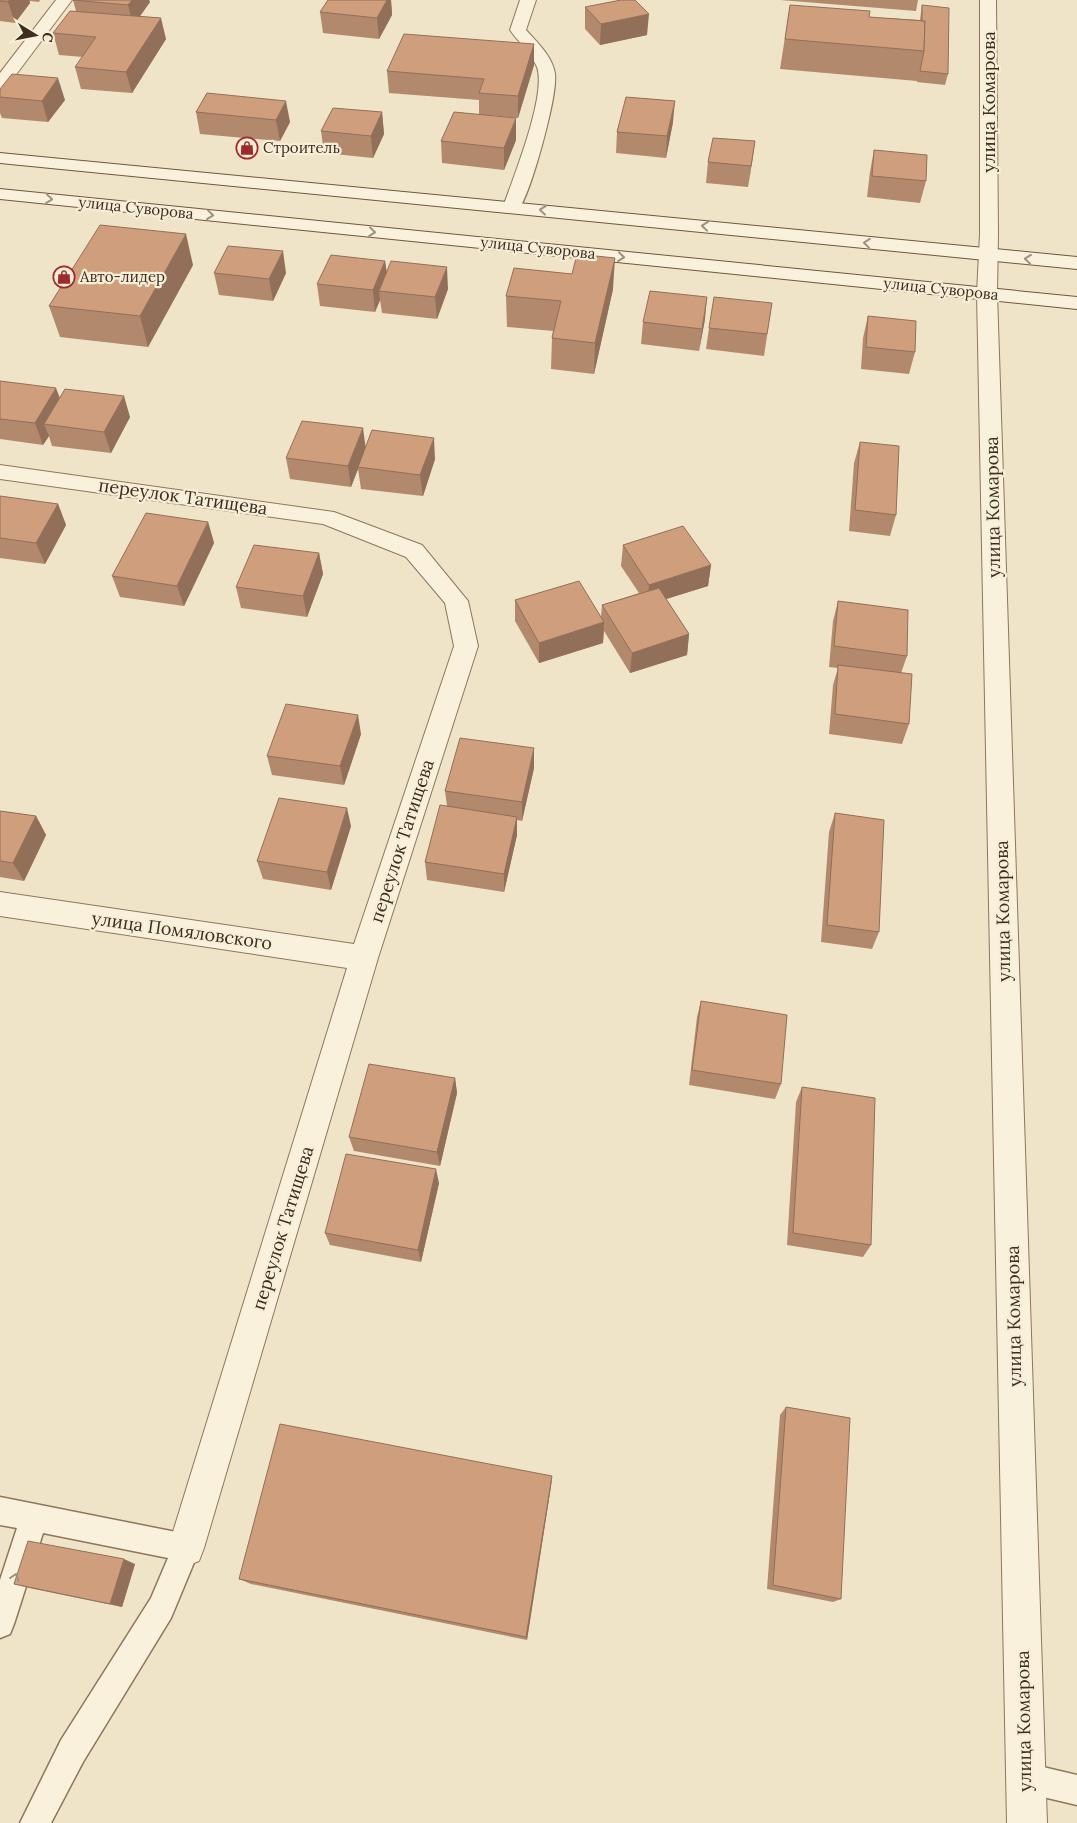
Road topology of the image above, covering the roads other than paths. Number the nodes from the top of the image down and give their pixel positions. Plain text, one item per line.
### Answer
1 (64, 0) edge
2 (528, 0) edge
3 (988, 0) edge
4 (0, 84) edge
5 (0, 158) edge
6 (22, 160) junction
7 (0, 189) edge
8 (0, 194) edge
9 (512, 207) junction
10 (987, 255) junction
11 (1077, 263) edge
12 (986, 294) junction
13 (1077, 303) edge
14 (0, 472) edge
15 (0, 904) edge
16 (364, 958) junction
17 (0, 1511) edge
18 (34, 1518) junction
19 (186, 1548) junction
20 (0, 1624) edge
21 (1026, 1778) junction
22 (1077, 1790) edge
23 (35, 1823) edge
24 (1026, 1823) edge

1 - 4 street
2 - 9 street
3 - 10 street, улица Комарова
5 - 6 street
6 - 7 street
6 - 9 street
8 -> 12 street, улица Суворова
10 -> 9 street
11 -> 10 street
10 - 12 street, улица Комарова
12 - 13 street, улица Суворова
12 - 21 street, улица Комарова
14 - 16 street, переулок Татищева
15 - 16 street, улица Помяловского
16 - 19 street, переулок Татищева
17 - 18 lane
18 - 19 lane
20 -> 18 lane
19 - 23 lane
21 - 22 lane
21 - 24 street, улица Комарова

